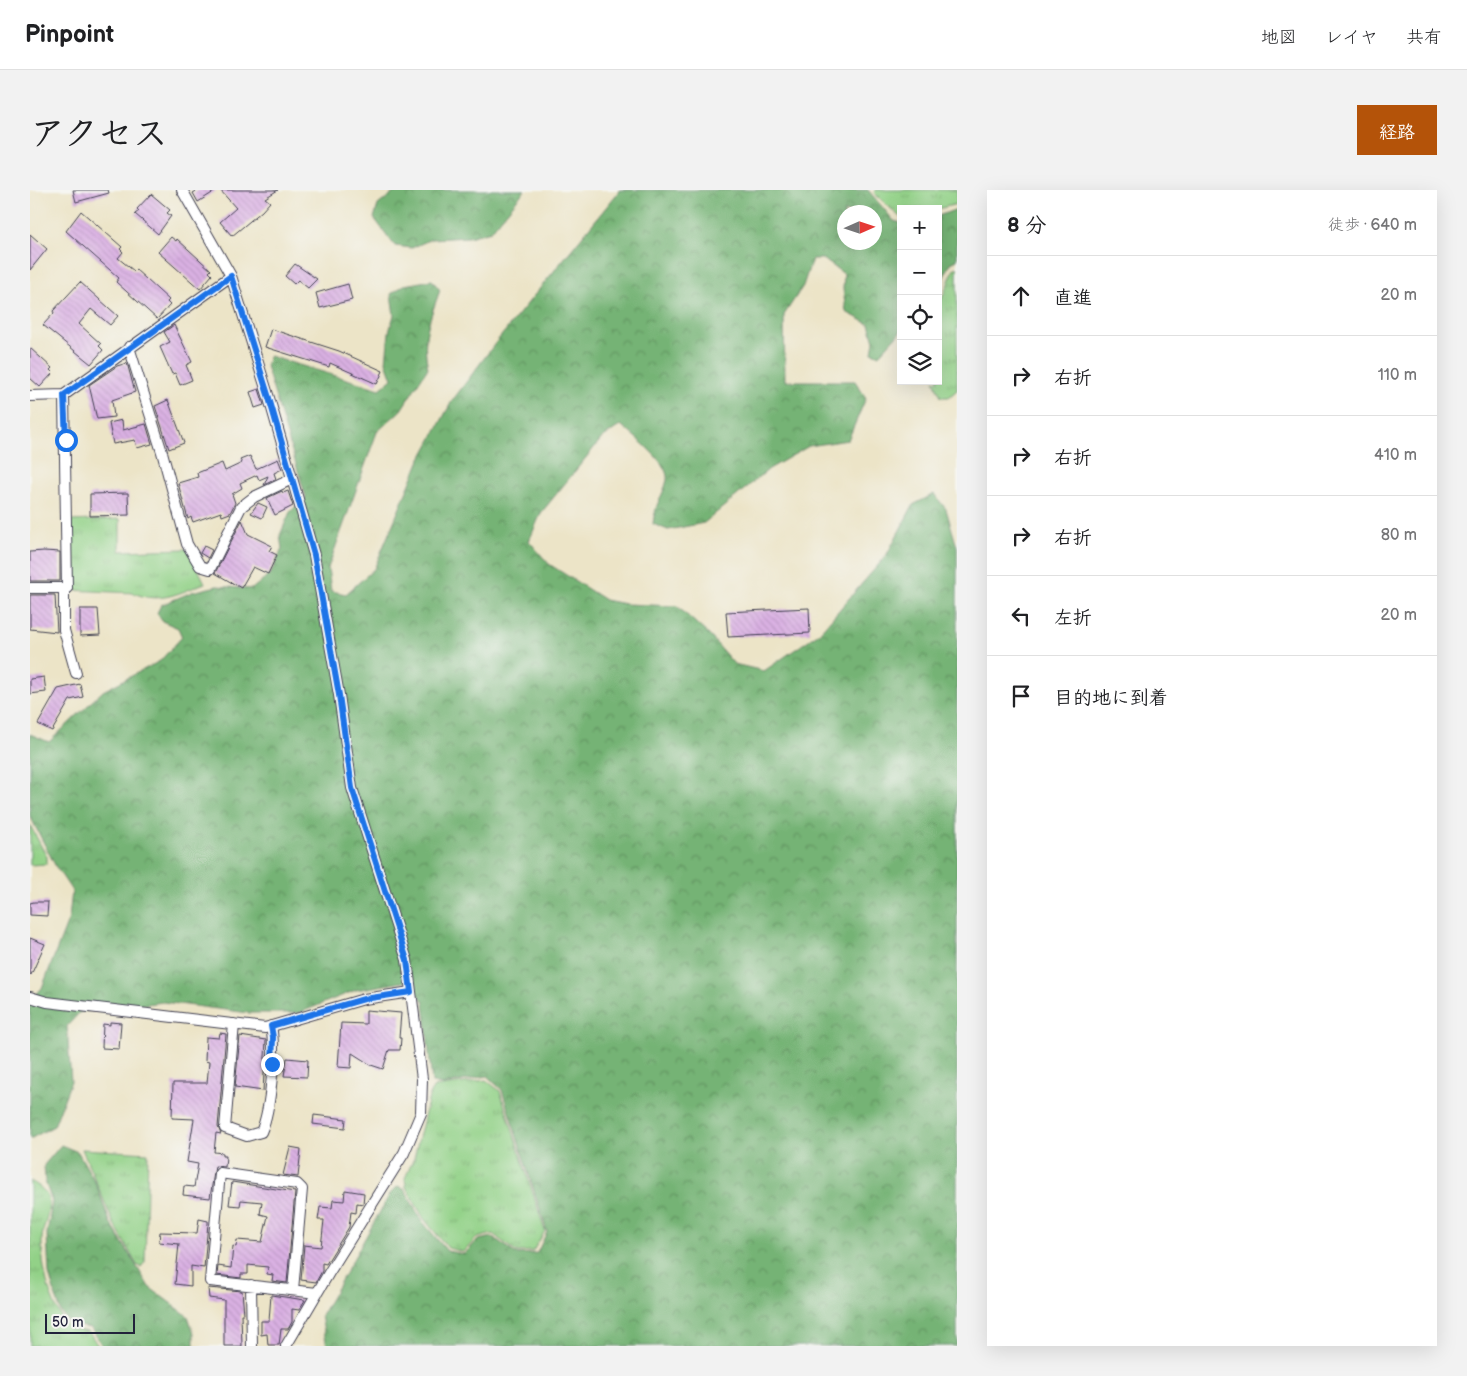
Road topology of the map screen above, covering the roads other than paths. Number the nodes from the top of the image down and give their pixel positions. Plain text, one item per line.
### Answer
1 (182, 190) edge
2 (231, 276) junction
3 (129, 347) junction
4 (64, 395) junction
5 (30, 396) edge
6 (292, 479) junction
7 (30, 588) edge
8 (64, 588) junction
9 (76, 672) dead end
10 (411, 992) junction
11 (30, 997) edge
12 (234, 1024) junction
13 (271, 1026) junction
14 (250, 1285) junction
15 (293, 1290) junction
16 (317, 1293) junction
17 (252, 1346) edge
18 (286, 1346) edge

1 - 2 street
2 - 3 street
2 - 6 street
3 - 4 street
3 - 6 street
4 - 5 street
4 - 8 street
6 - 10 street
7 - 8 street
8 - 9 street
10 - 13 street
10 - 16 street
11 - 12 street
12 - 13 street
12 - 13 street
14 - 15 street
14 - 15 street
14 - 17 street
15 - 16 street
16 - 18 street

